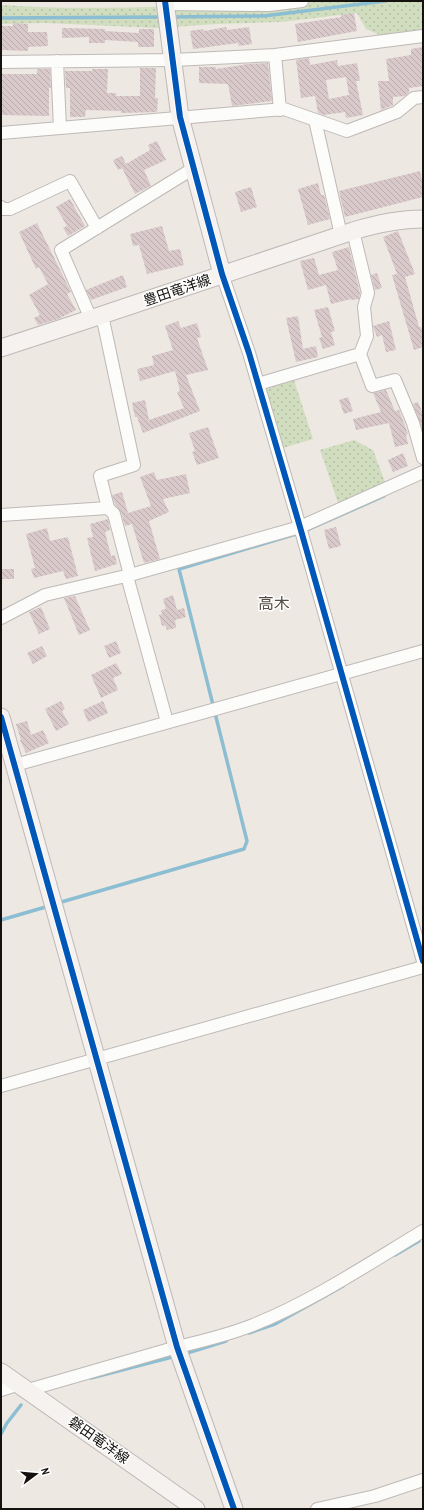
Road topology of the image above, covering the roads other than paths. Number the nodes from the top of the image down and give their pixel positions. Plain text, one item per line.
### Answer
1 (302, 1) edge
2 (165, 2) edge
3 (423, 36) edge
4 (276, 55) junction
5 (173, 60) junction
6 (57, 61) junction
7 (1, 62) edge
8 (423, 97) edge
9 (280, 110) junction
10 (180, 117) junction
11 (315, 120) junction
12 (60, 128) junction
13 (1, 133) edge
14 (194, 168) junction
15 (1, 206) edge
16 (423, 220) edge
17 (97, 228) junction
18 (347, 233) junction
19 (222, 274) junction
20 (96, 317) junction
21 (1, 348) edge
22 (360, 354) junction
23 (258, 384) junction
24 (423, 458) edge
25 (423, 472) edge
26 (108, 508) junction
27 (1, 515) edge
28 (300, 527) junction
29 (128, 575) junction
30 (1, 618) edge
31 (423, 651) edge
32 (341, 673) junction
33 (1, 717) edge
34 (167, 722) junction
35 (8, 767) edge
36 (423, 961) edge
37 (423, 967) edge
38 (97, 1059) junction
39 (1, 1086) edge
40 (423, 1231) edge
41 (177, 1347) junction
42 (1, 1372) edge
43 (24, 1387) junction
44 (1, 1390) edge
45 (423, 1480) edge
46 (196, 1509) edge
47 (234, 1509) edge
48 (317, 1509) edge

1 - 2 street
2 - 5 street
3 - 4 street
4 - 5 street
4 - 9 street
5 - 6 street
5 - 10 street
6 - 7 street
6 - 12 street
8 - 11 street
9 - 10 street
9 - 11 street
10 - 12 street
10 - 14 street
11 - 18 street
12 - 13 street
14 - 17 street
14 - 19 street
15 - 17 street
16 - 18 street, 豊田竜洋線
17 - 20 street
18 - 19 street, 豊田竜洋線
18 - 22 street
19 - 20 street, 豊田竜洋線
19 - 23 street
20 - 21 street, 豊田竜洋線
20 - 26 street
22 - 23 street
22 - 24 street
23 - 28 street
25 - 28 street
26 - 27 street
26 - 29 street
28 - 29 street
28 - 32 street
29 - 30 street
29 - 34 street
31 - 32 street
32 - 34 street
32 - 36 street
33 - 35 street
34 - 35 street
35 - 38 street
37 - 38 street
38 - 39 street
38 - 41 street
40 - 41 street
41 - 43 street
41 - 47 street
42 - 43 street, 磐田竜洋線
43 - 44 street
43 - 46 street, 磐田竜洋線
45 - 48 street

